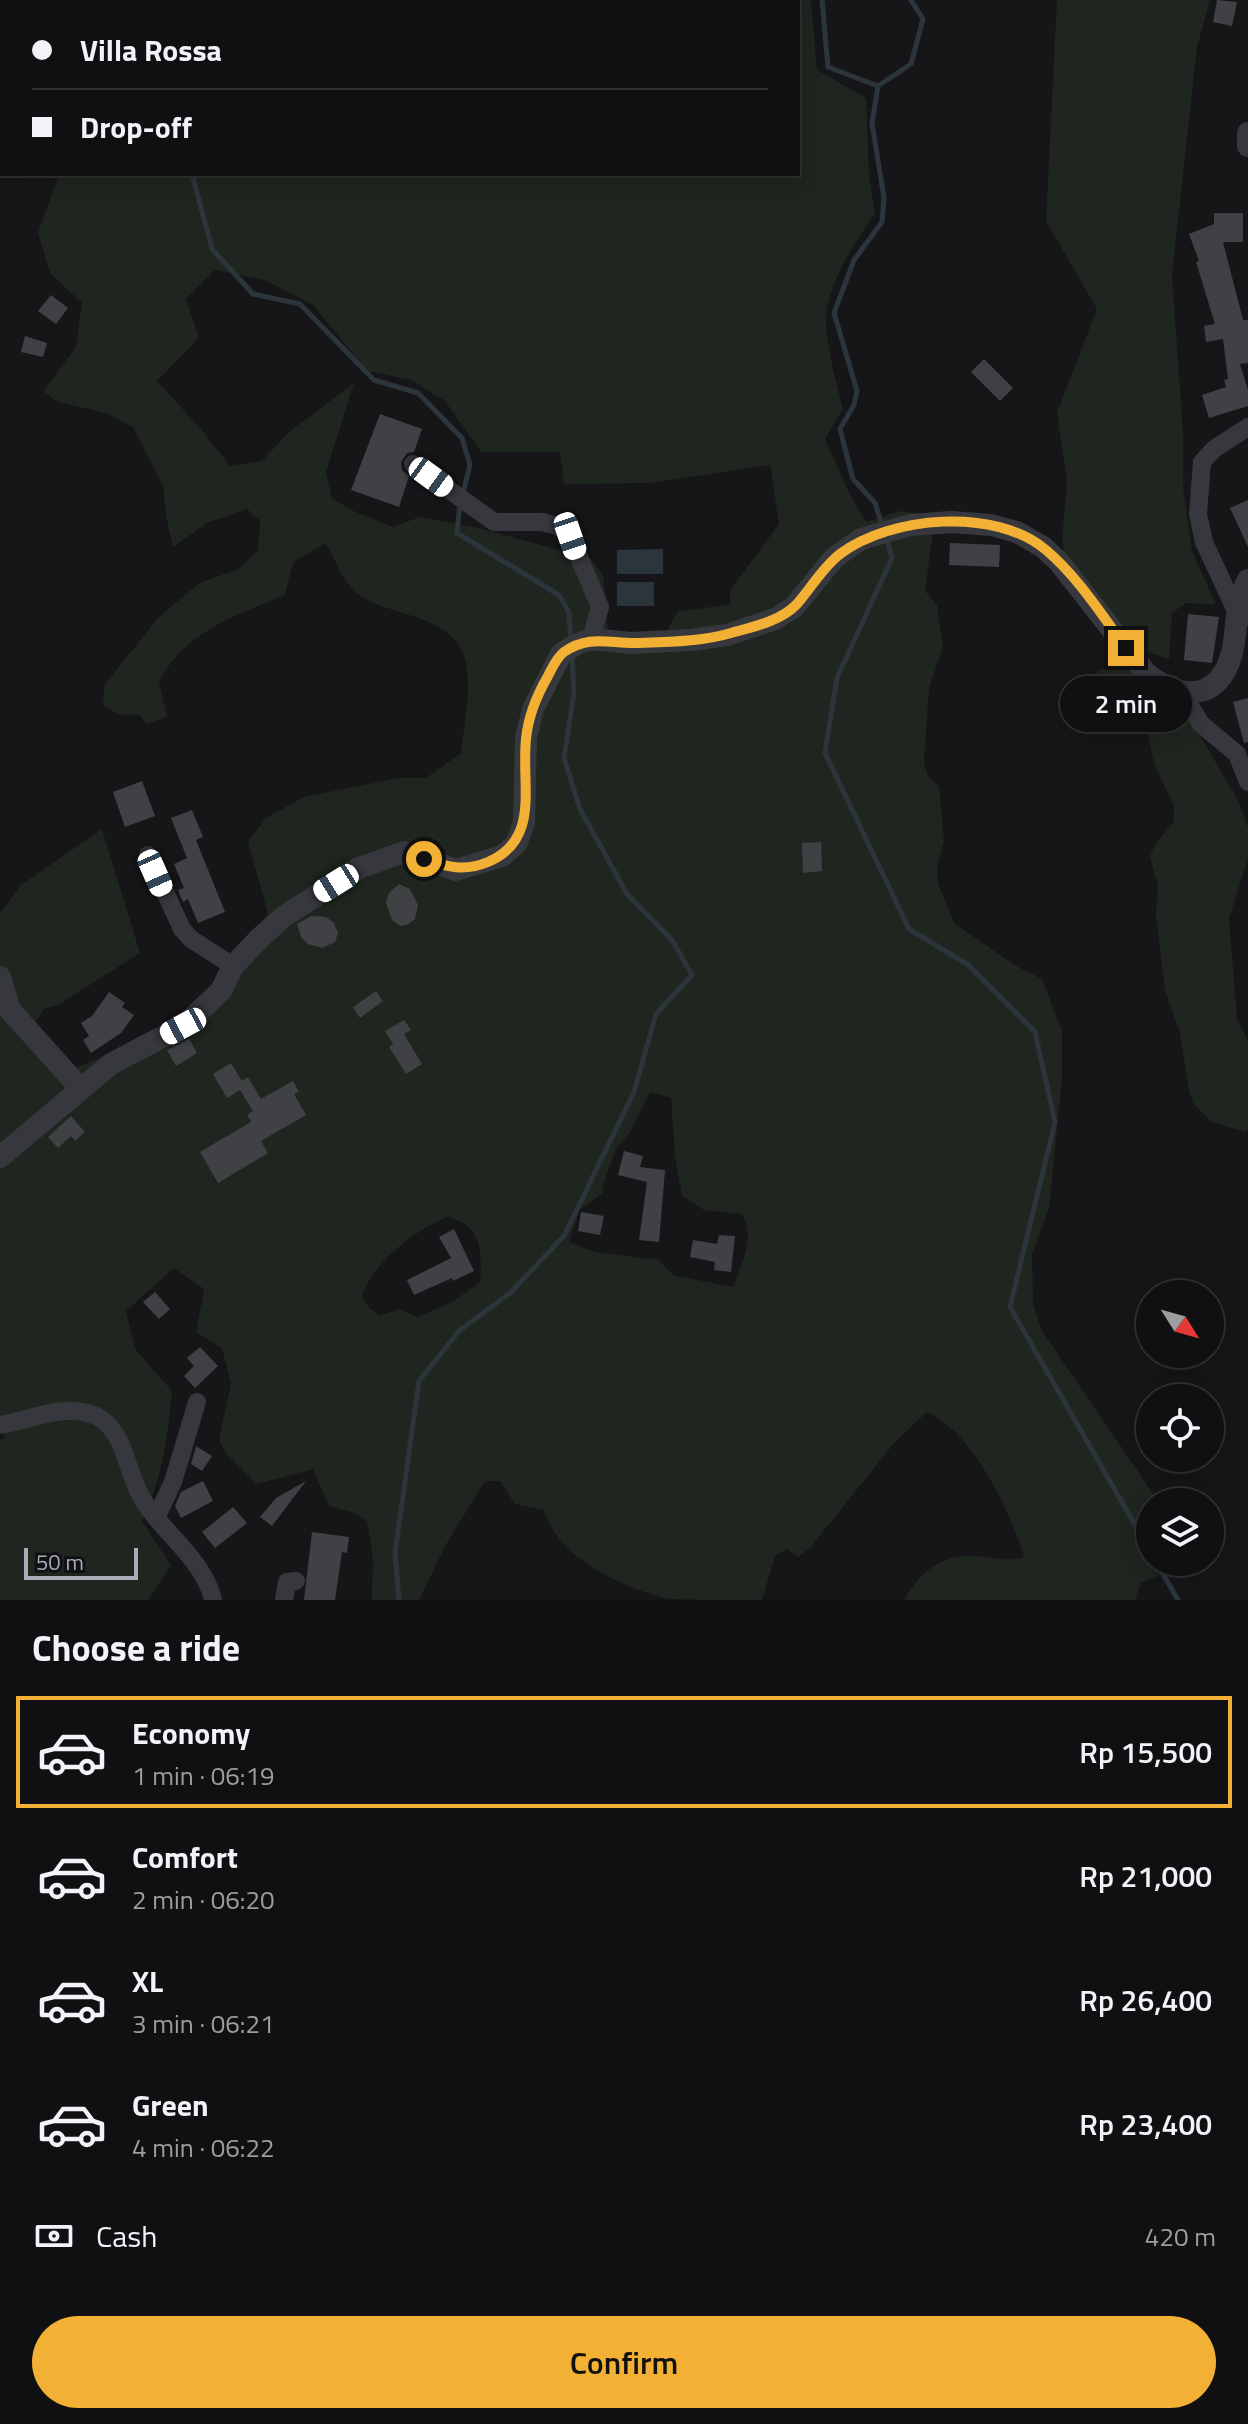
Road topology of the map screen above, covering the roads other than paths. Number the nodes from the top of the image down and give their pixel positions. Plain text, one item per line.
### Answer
1 (1248, 133) edge
2 (1248, 146) edge
3 (1248, 427) edge
4 (413, 464) dead end
5 (1248, 580) edge
6 (1242, 614) edge
7 (576, 646) junction
8 (1183, 694) junction
9 (1248, 782) edge
10 (148, 855) dead end
11 (233, 966) junction
12 (0, 977) edge
13 (80, 1088) junction
14 (0, 1157) edge
15 (197, 1402) dead end
16 (0, 1425) edge
17 (156, 1518) junction
18 (296, 1581) dead end
19 (213, 1600) edge
20 (284, 1600) edge

1 - 2 street
3 - 6 street
4 - 7 street
5 - 6 street
6 - 8 street
7 - 8 street
7 - 11 street
8 - 9 street
10 - 11 street
11 - 13 street
12 - 13 street
13 - 14 street
15 - 17 street
16 - 17 street
17 - 19 street
18 - 20 street

